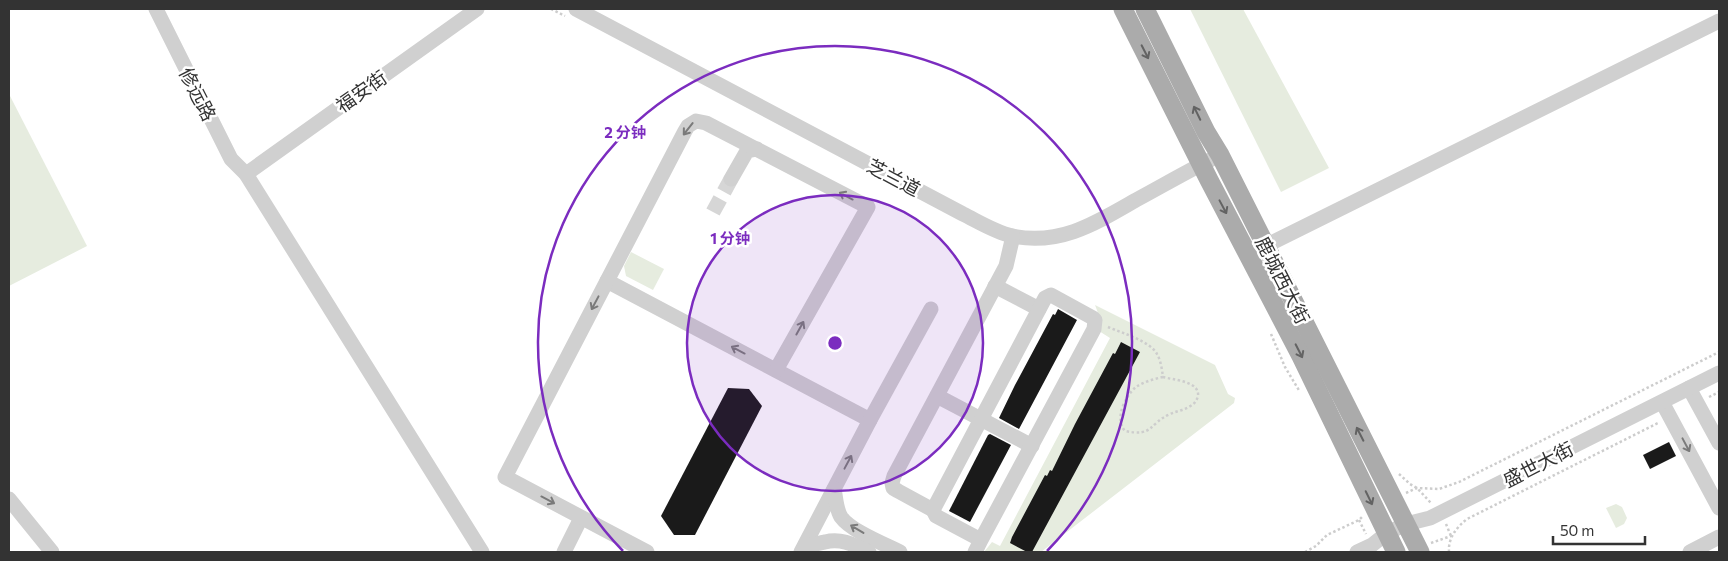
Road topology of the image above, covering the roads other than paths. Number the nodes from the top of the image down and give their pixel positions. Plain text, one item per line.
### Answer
1 (156, 9) edge
2 (477, 9) edge
3 (1123, 9) edge
4 (1146, 9) edge
5 (572, 13) edge
6 (1719, 21) edge
7 (757, 149) junction
8 (1220, 156) junction
9 (1201, 164) junction
10 (246, 174) junction
11 (730, 179) tunnel mouth
12 (1013, 236) junction
13 (1265, 246) junction
14 (607, 281) junction
15 (995, 286) junction
16 (931, 309) dead end
17 (1038, 309) junction
18 (776, 370) junction
19 (1719, 373) edge
20 (1689, 388) junction
21 (937, 396) junction
22 (1662, 402) junction
23 (981, 418) junction
24 (870, 420) junction
25 (1719, 443) edge
26 (1032, 446) junction
27 (834, 489) junction
28 (9, 499) edge
29 (1719, 508) edge
30 (933, 510) junction
31 (582, 518) junction
32 (1406, 524) junction
33 (1386, 533) junction
34 (1719, 537) edge
35 (978, 546) edge
36 (803, 548) edge
37 (52, 552) edge
38 (482, 552) edge
39 (564, 552) edge
40 (647, 552) edge
41 (869, 552) edge
42 (900, 552) edge
43 (1357, 552) edge
44 (1396, 552) edge
45 (1420, 552) edge
46 (1690, 552) edge

1 - 10 street, 修远路
2 - 10 street, 福安街
3 -> 9 main road, 鹿城西大街
8 -> 4 main road, 鹿城西大街
5 - 12 street, 芝兰道
6 - 13 street
7 - 11 street
7 -> 14 street
18 -> 7 street
8 - 9 street, 芝兰道
8 - 13 main road, 鹿城西大街
9 - 12 street, 芝兰道
9 -> 33 main road, 鹿城西大街
10 - 38 street, 修远路
12 - 15 street
32 -> 13 main road, 鹿城西大街
18 -> 14 street
14 -> 31 street
15 - 17 street
15 - 21 street
16 - 24 street
17 - 23 street
17 - 26 street
18 - 24 street
19 - 20 street, 盛世大街
20 - 22 street, 盛世大街
20 - 25 street
21 - 23 street
21 - 30 street
22 -> 29 street
22 - 32 street, 盛世大街
23 - 26 street
23 - 30 street
27 -> 24 street
26 - 35 street
27 - 36 street
42 -> 27 street
28 - 37 street
30 - 35 street
31 - 39 street
31 - 40 street
32 - 33 street, 盛世大街
32 - 45 main road, 鹿城西大街
33 - 43 street, 盛世大街
33 - 44 main road, 鹿城西大街
34 - 46 street
36 - 41 street

